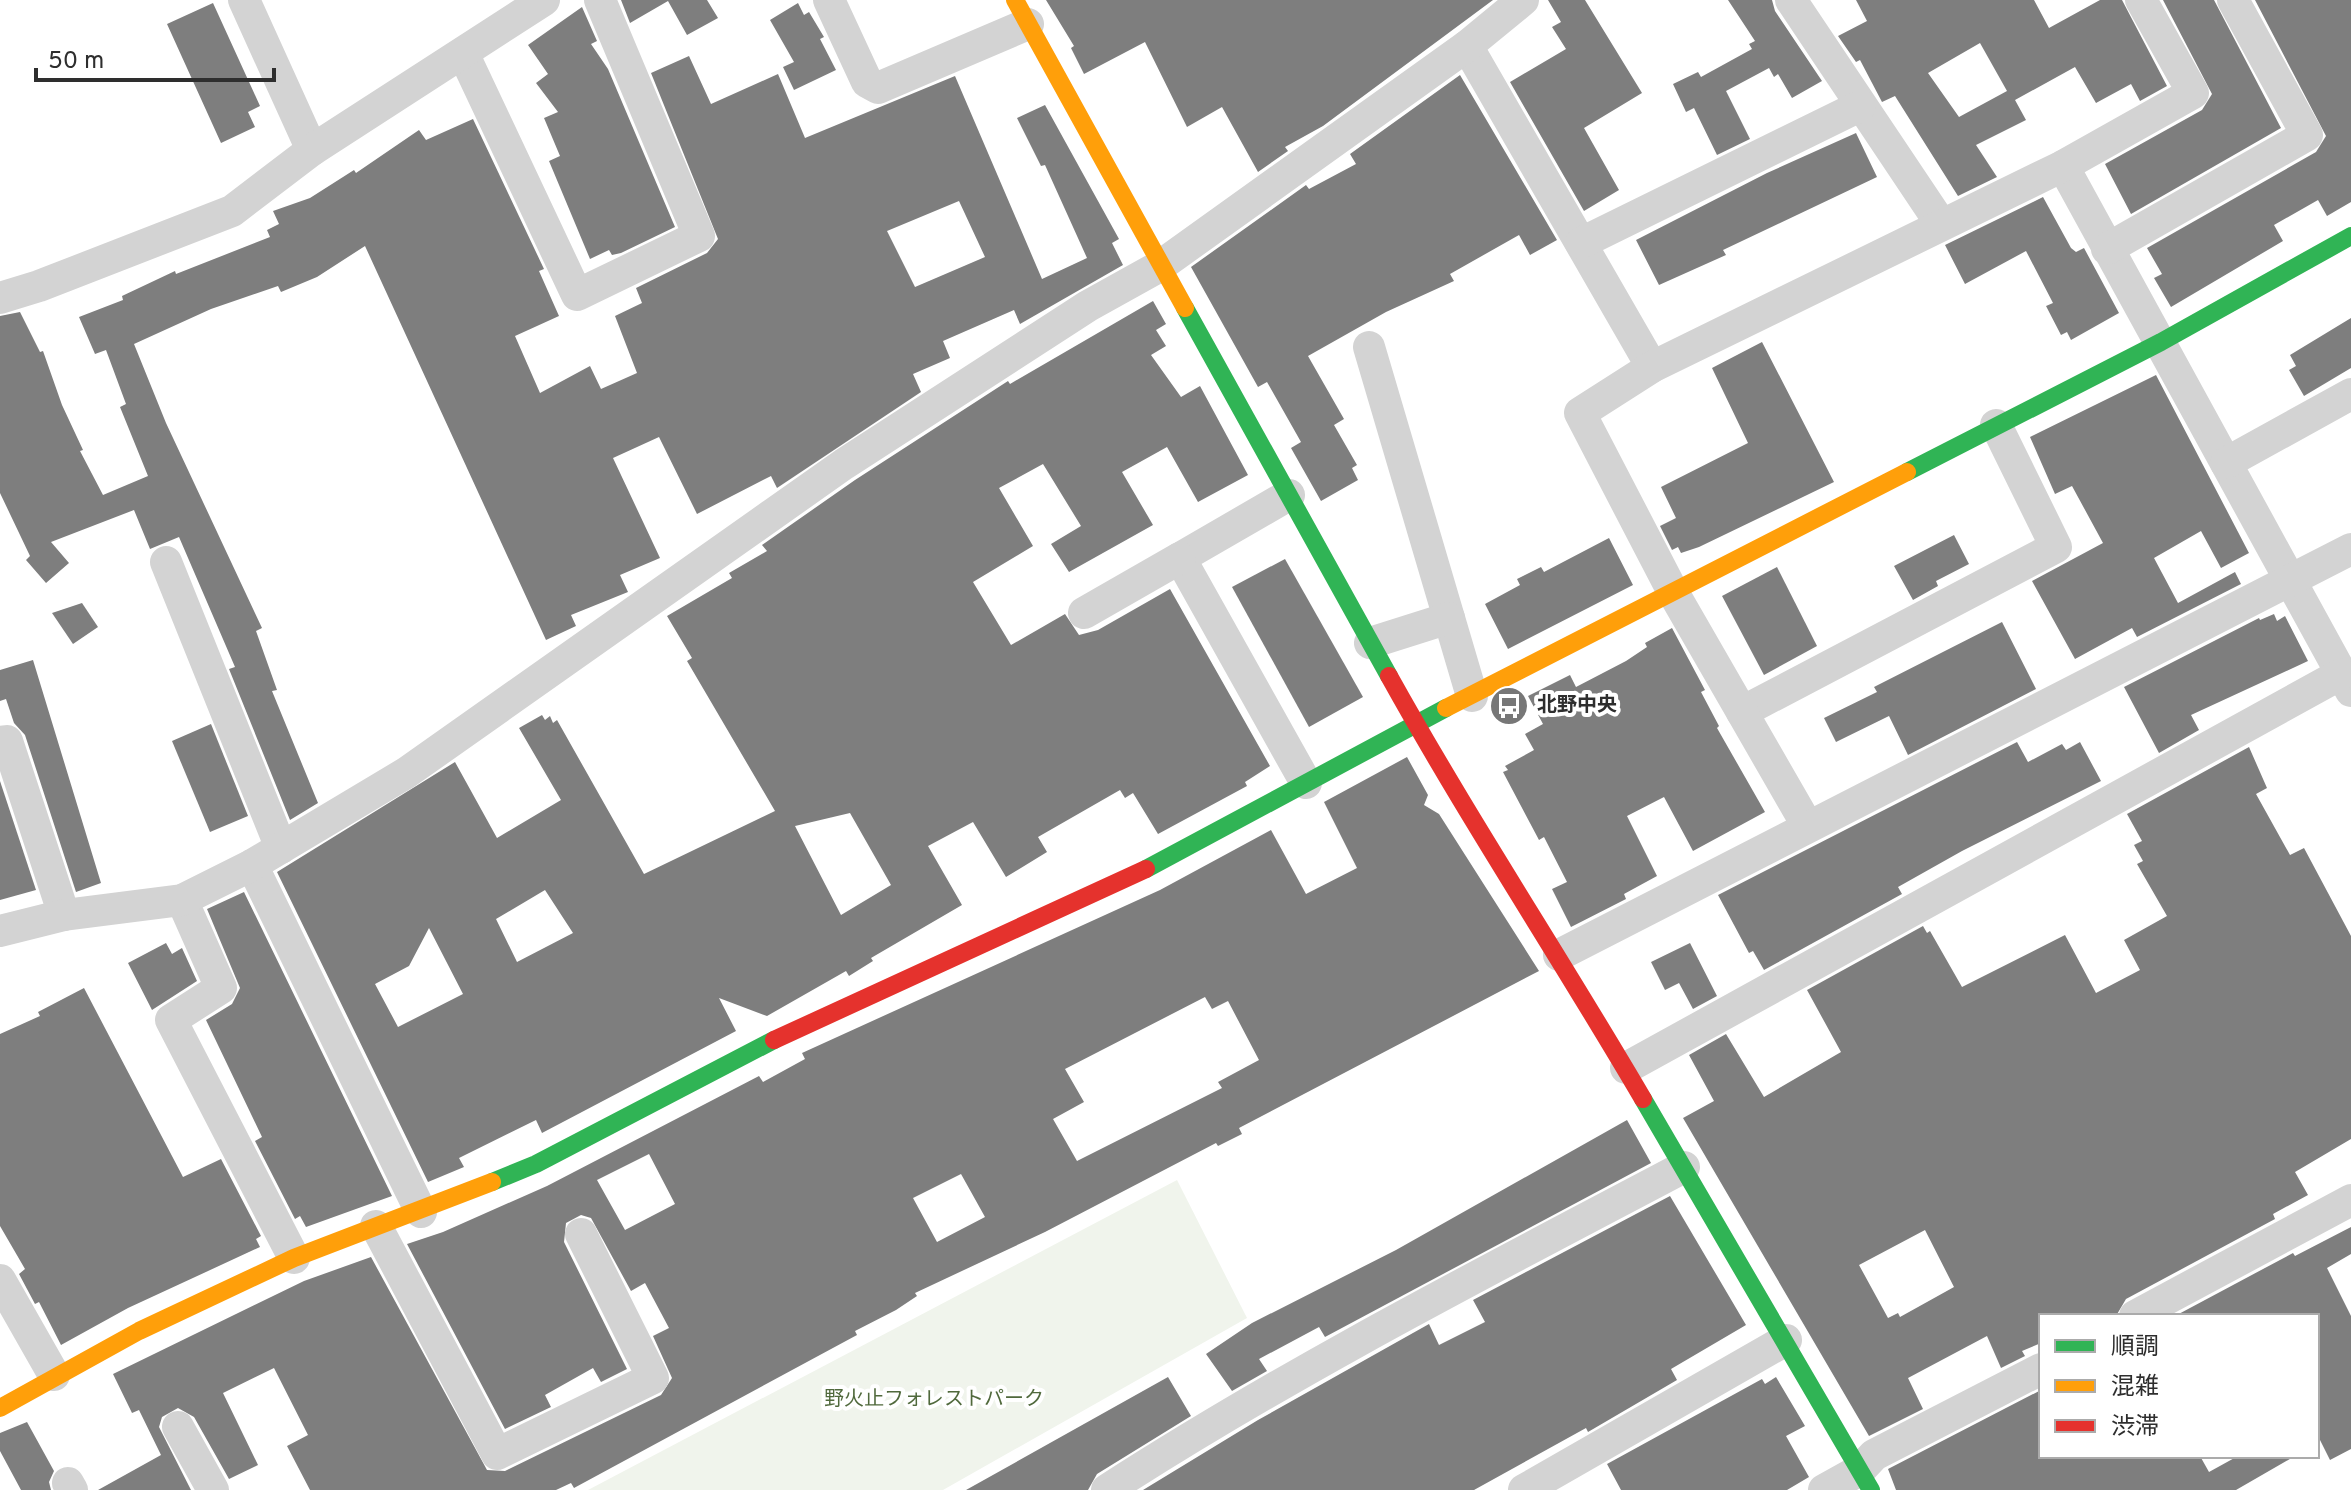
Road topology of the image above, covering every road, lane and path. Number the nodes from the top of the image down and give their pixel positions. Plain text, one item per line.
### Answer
1 (244, 0) edge
2 (544, 0) edge
3 (600, 0) edge
4 (829, 0) edge
5 (1523, 0) edge
6 (1791, 0) edge
7 (2141, 0) edge
8 (2233, 0) edge
9 (1022, 12) edge
10 (1467, 46) junction
11 (463, 53) junction
12 (1860, 106) junction
13 (312, 150) junction
14 (2063, 166) junction
15 (1941, 224) junction
16 (2351, 236) edge
17 (1581, 243) junction
18 (2107, 249) junction
19 (1160, 266) junction
20 (0, 298) edge
21 (2161, 342) junction
22 (1369, 347) dead end
23 (1652, 367) junction
24 (2351, 394) edge
25 (1996, 425) junction
26 (2226, 463) junction
27 (1289, 495) junction
28 (2351, 549) edge
29 (1180, 558) junction
30 (166, 562) dead end
31 (2289, 581) junction
32 (1674, 594) junction
33 (1084, 613) dead end
34 (1449, 618) junction
35 (1370, 643) junction
36 (2346, 682) edge
37 (1472, 696) junction
38 (1742, 712) junction
39 (1416, 724) junction
40 (0, 742) edge
41 (1306, 783) junction
42 (1807, 825) junction
43 (281, 848) junction
44 (252, 865) junction
45 (182, 900) junction
46 (64, 915) junction
47 (0, 931) edge
48 (1559, 955) junction
49 (1626, 1068) junction
50 (1684, 1167) junction
51 (2351, 1200) edge
52 (421, 1212) junction
53 (376, 1226) junction
54 (581, 1234) dead end
55 (294, 1258) junction
56 (0, 1280) edge
57 (2139, 1314) edge
58 (1786, 1340) junction
59 (2039, 1370) edge
60 (54, 1375) junction
61 (0, 1408) edge
62 (178, 1427) dead end
63 (1866, 1480) edge
64 (213, 1490) edge
65 (1107, 1490) edge
66 (1524, 1490) edge
67 (1824, 1490) edge

1 - 13 street
2 - 11 street
3 - 11 street
4 - 9 street
5 - 10 street
6 - 12 street
7 - 14 street
8 - 18 street
9 - 19 street
10 - 17 street
10 - 19 street
11 - 13 street
12 - 15 street
12 - 17 street
13 - 20 street
14 - 15 street
14 - 18 street
15 - 23 street
16 - 21 street
17 - 23 street
18 - 21 street
19 - 27 street
19 - 43 street
21 - 25 street
21 - 26 street
22 - 34 street
23 - 32 street
24 - 26 street
25 - 32 street
25 - 38 street
26 - 31 street
27 - 29 street
27 - 35 street
28 - 31 street
29 - 33 street
29 - 41 street
30 - 43 street
31 - 36 street
31 - 42 street
32 - 37 street
32 - 38 street
34 - 35 street
34 - 37 street
35 - 39 street
36 - 49 street
37 - 39 street
38 - 42 street
39 - 41 street
39 - 48 street
40 - 46 street
41 - 52 street
42 - 48 street
43 - 44 street
44 - 45 street
44 - 52 street
45 - 46 street
45 - 55 street
46 - 47 street
48 - 49 street
49 - 50 street
50 - 58 street
50 - 65 street
51 - 57 street
52 - 53 street
53 - 54 street
53 - 55 street
55 - 60 street
56 - 60 street
58 - 63 street
58 - 66 street
59 - 63 street
60 - 61 street
62 - 64 street
63 - 67 street

